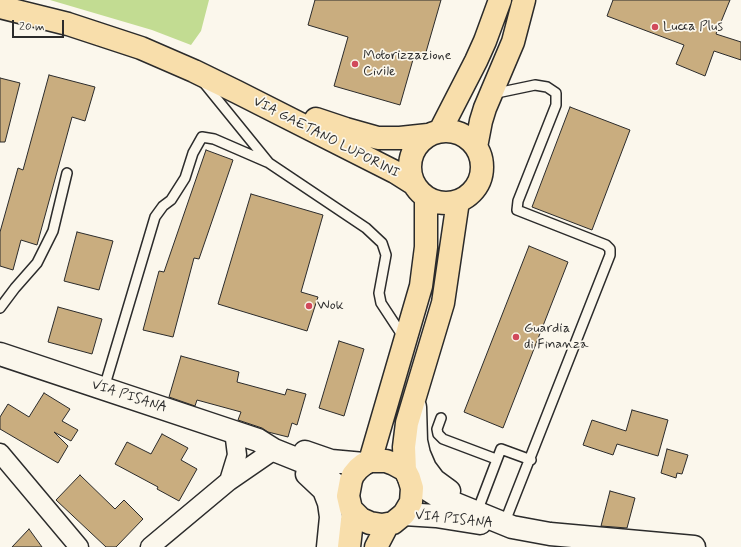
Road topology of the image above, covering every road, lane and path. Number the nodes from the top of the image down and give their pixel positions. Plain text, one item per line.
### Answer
1 (500, 0) edge
2 (524, 0) edge
3 (0, 6) edge
4 (194, 71) junction
5 (237, 92) junction
6 (491, 94) junction
7 (434, 133) junction
8 (476, 147) junction
9 (269, 163) junction
10 (68, 172) dead end
11 (420, 190) junction
12 (458, 201) junction
13 (0, 308) edge
14 (406, 340) junction
15 (0, 354) edge
16 (104, 388) junction
17 (415, 400) junction
18 (441, 418) dead end
19 (234, 431) junction
20 (266, 445) junction
21 (0, 453) edge
22 (496, 459) junction
23 (531, 460) junction
24 (367, 462) junction
25 (407, 474) junction
26 (229, 482) junction
27 (351, 504) junction
28 (477, 512) junction
29 (396, 519) junction
30 (504, 525) junction
31 (79, 547) edge
32 (150, 547) edge
33 (328, 547) edge
34 (349, 547) edge
35 (376, 547) edge
36 (694, 547) edge

1 - 7 main road
2 - 6 main road
3 - 4 main road, VIA GAETANO LUPORINI
4 - 5 main road, VIA GAETANO LUPORINI
4 - 9 lane
5 - 7 main road, VIA GAETANO LUPORINI
5 - 11 main road, VIA GAETANO LUPORINI
6 - 8 main road
6 - 23 lane
7 - 8 main road, VIA GAETANO LUPORINI
7 - 11 main road, VIA GAETANO LUPORINI
8 - 12 main road
9 - 14 lane
9 - 16 lane
10 - 13 lane
11 - 12 main road, VIA GAETANO LUPORINI
11 - 14 main road
12 - 17 main road
14 - 24 main road
15 - 16 main road, VIA PISANA
16 - 19 main road, VIA PISANA
17 - 25 main road
17 - 28 main road
18 - 22 lane
19 - 20 main road, VIA PISANA
19 - 26 street
20 - 24 main road, VIA PISANA
20 - 26 street
20 - 27 main road, VIA PISANA
20 - 33 main road
21 - 31 street
22 - 23 lane
22 - 28 lane
23 - 30 lane
24 - 25 main road, VIA PISANA
24 - 27 main road
25 - 28 main road, VIA PISANA
25 - 29 main road, VIA PISANA
26 - 32 street
27 - 29 main road, VIA PISANA
27 - 34 main road
28 - 30 main road, VIA PISANA
29 - 30 main road, VIA PISANA
29 - 35 main road
30 - 36 main road, VIA PISANA

